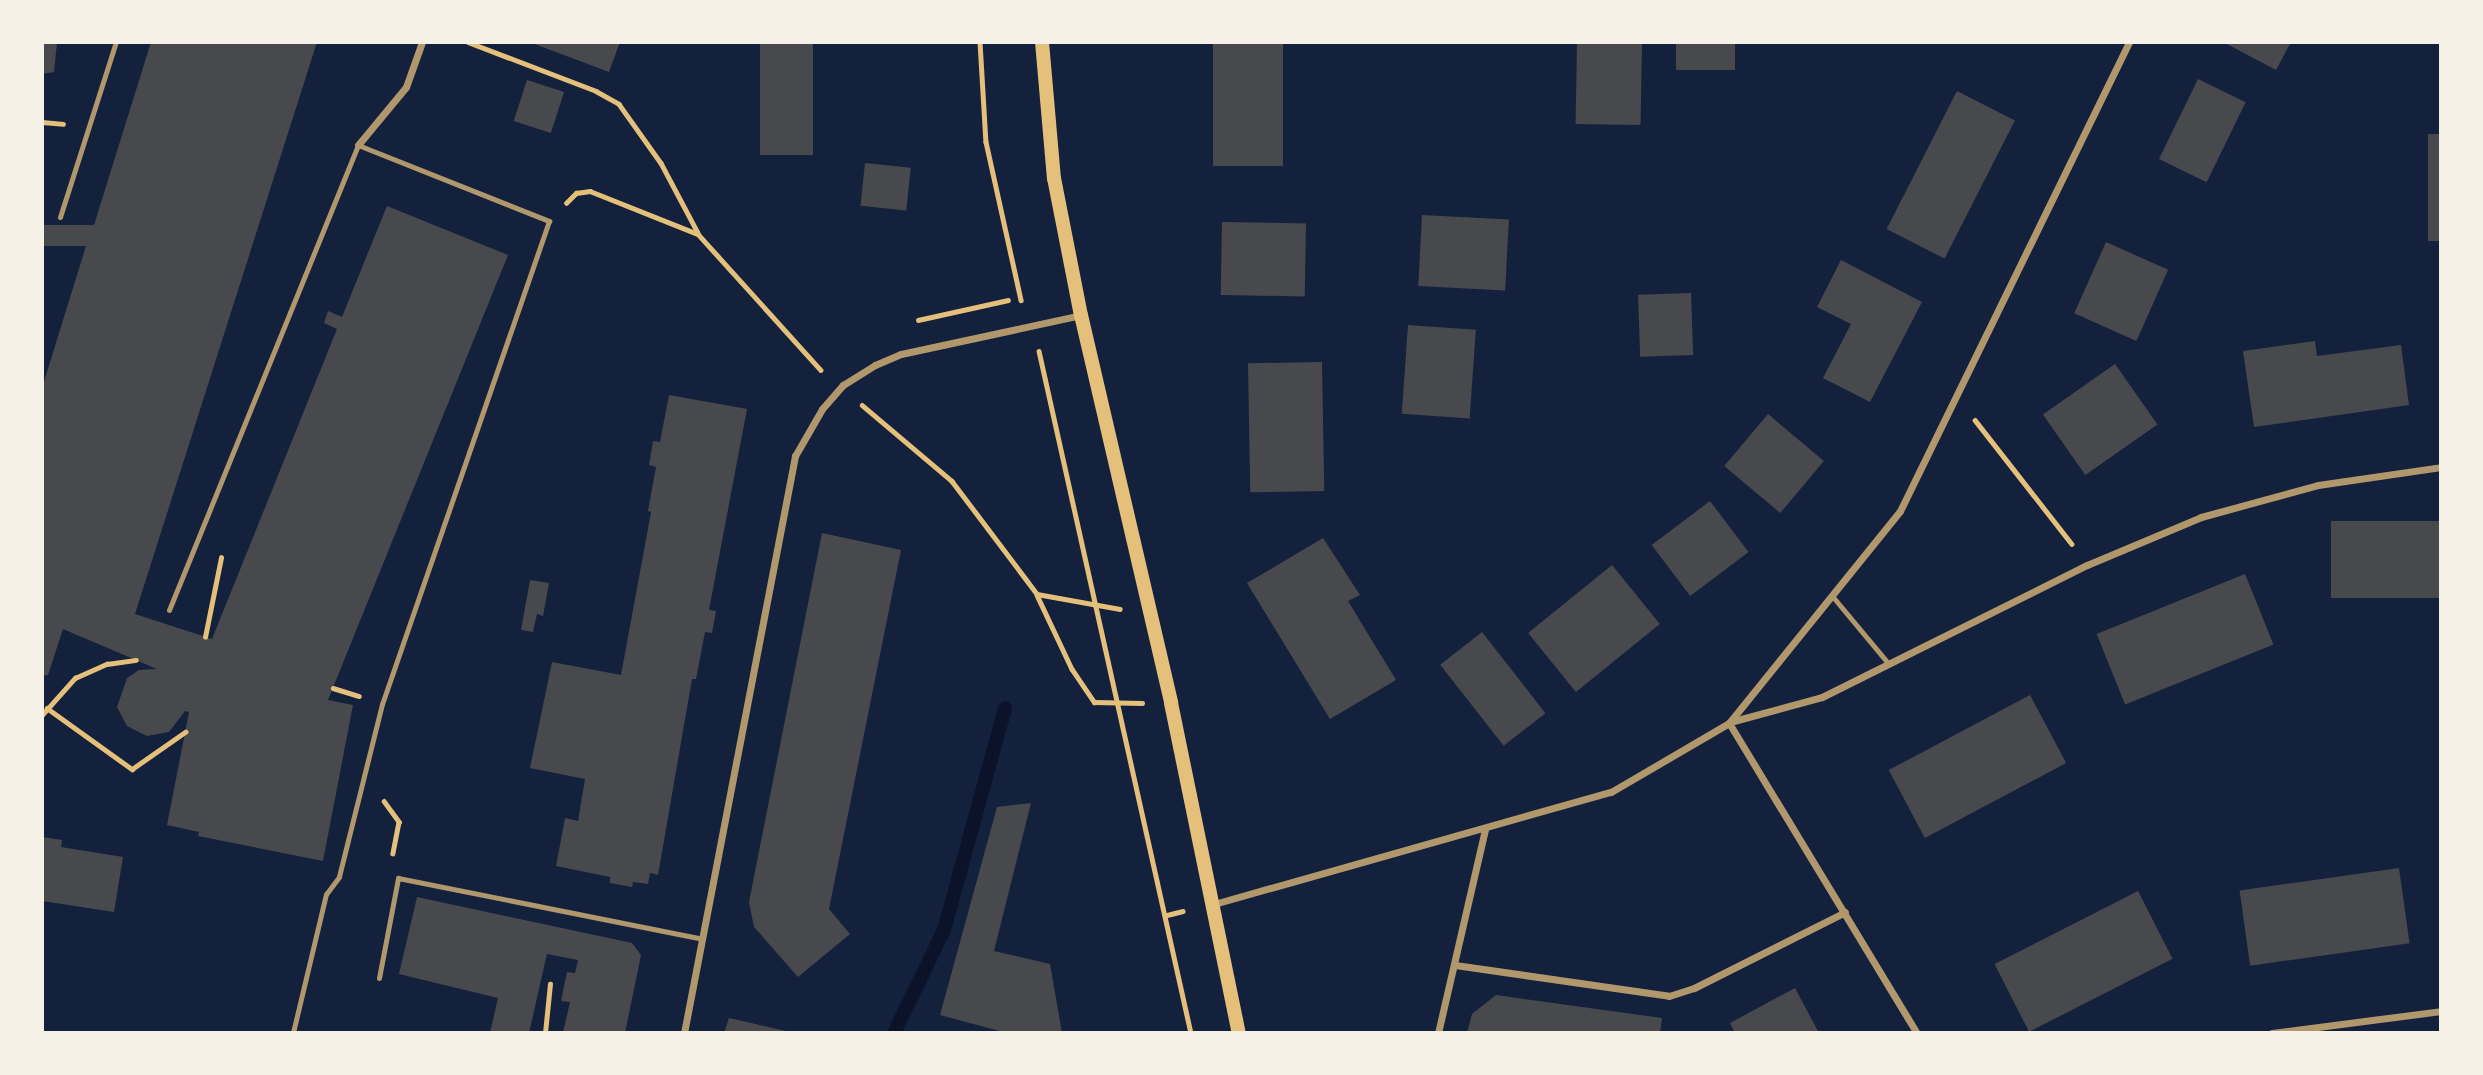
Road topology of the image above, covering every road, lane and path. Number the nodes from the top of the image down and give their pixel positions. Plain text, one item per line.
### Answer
1 (116, 42) edge
2 (422, 42) edge
3 (468, 42) edge
4 (980, 42) edge
5 (1042, 42) edge
6 (2129, 42) edge
7 (358, 145) junction
8 (60, 217) dead end
9 (549, 221) junction
10 (698, 234) junction
11 (1081, 315) junction
12 (1032, 327) junction
13 (843, 385) junction
14 (1948, 410) junction
15 (2441, 467) edge
16 (223, 549) dead end
17 (2087, 565) junction
18 (1037, 594) junction
19 (1833, 597) junction
20 (1097, 606) junction
21 (169, 610) dead end
22 (1149, 613) junction
23 (205, 637) dead end
24 (136, 660) dead end
25 (1888, 663) junction
26 (1120, 703) junction
27 (1171, 703) junction
28 (47, 708) junction
29 (42, 715) edge
30 (1729, 723) junction
31 (185, 732) dead end
32 (1485, 829) junction
33 (1214, 904) junction
34 (1844, 912) junction
35 (702, 939) junction
36 (1455, 965) junction
37 (379, 978) dead end
38 (550, 984) dead end
39 (2441, 1012) edge
40 (293, 1033) edge
41 (545, 1033) edge
42 (684, 1033) edge
43 (1191, 1033) edge
44 (1239, 1033) edge
45 (1438, 1033) edge
46 (1917, 1033) edge
47 (2272, 1033) edge

1 - 8 lane
2 - 7 street
3 - 10 path
4 - 12 path
5 - 11 main road
6 - 14 street
7 - 9 lane
7 - 21 lane
9 - 10 path
9 - 40 lane
10 - 13 path
11 - 12 street
11 - 22 main road
12 - 13 street
12 - 20 path
13 - 18 path
13 - 35 street
14 - 17 path
14 - 19 street
15 - 17 street
16 - 23 path
17 - 25 street
18 - 20 path
18 - 26 path
19 - 25 lane
19 - 30 street
20 - 22 path
20 - 26 path
22 - 27 main road
24 - 28 path
25 - 30 street
26 - 27 path
26 - 43 path
27 - 33 main road
28 - 29 path
28 - 31 path
30 - 32 street
30 - 34 street
32 - 33 street
32 - 36 street
33 - 44 main road
34 - 36 street
34 - 46 street
35 - 37 lane
35 - 42 street
36 - 45 street
38 - 41 path
39 - 47 street

